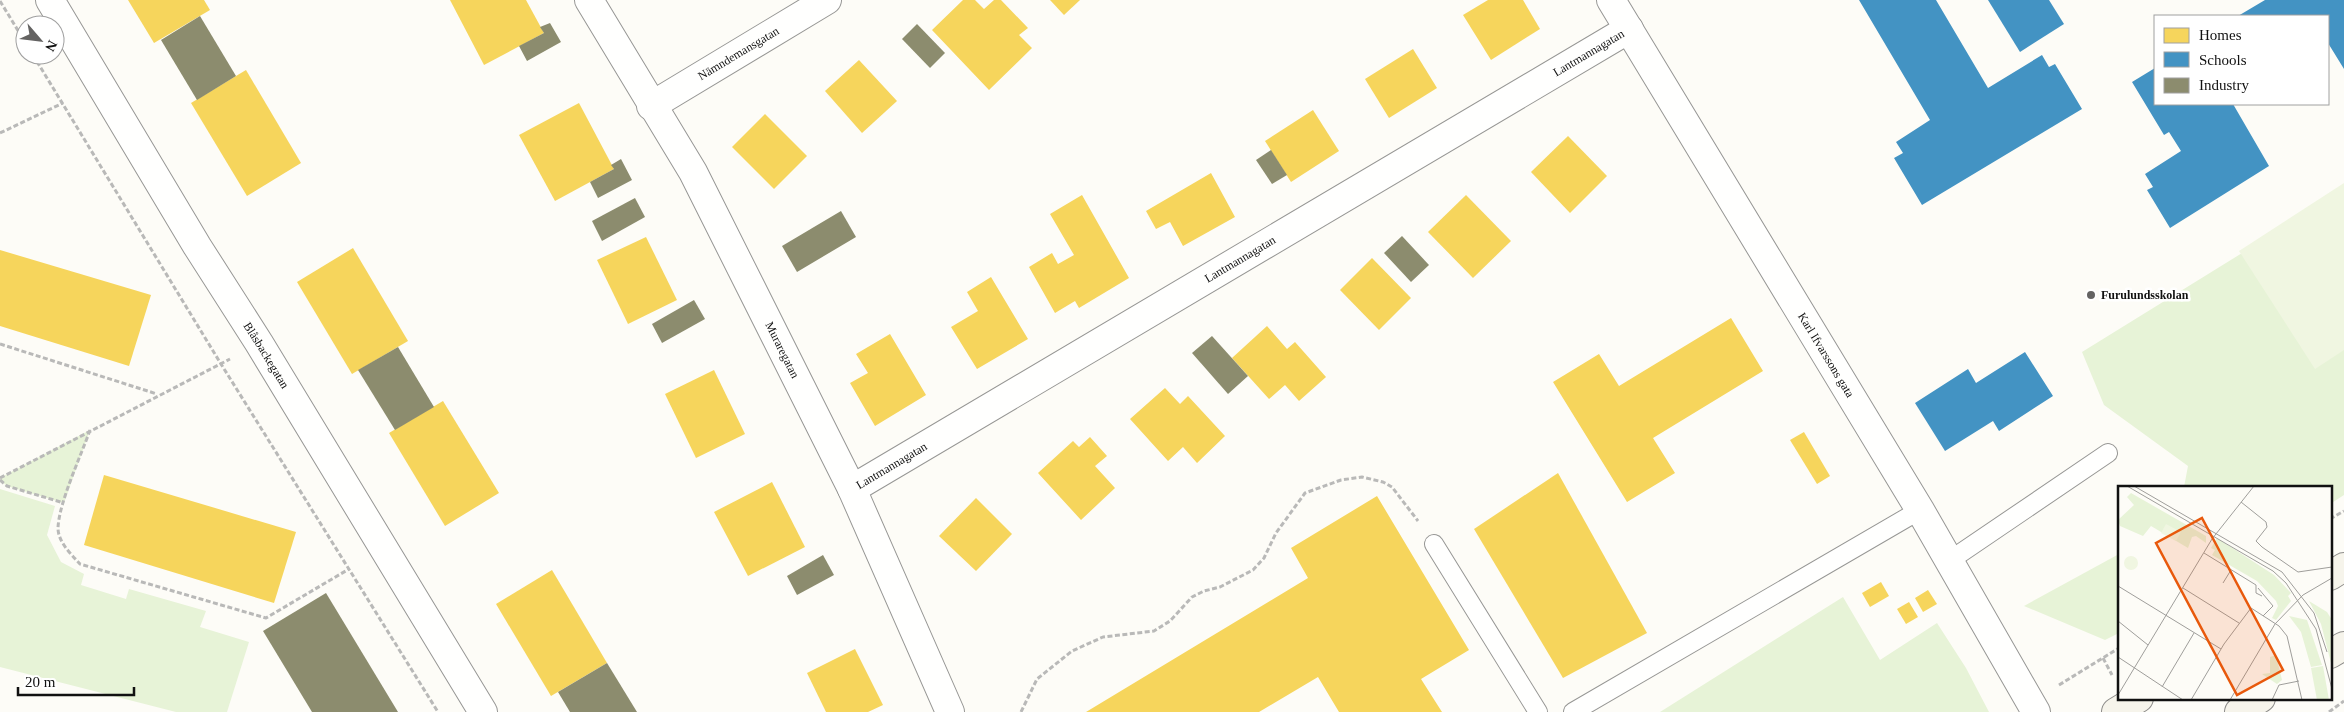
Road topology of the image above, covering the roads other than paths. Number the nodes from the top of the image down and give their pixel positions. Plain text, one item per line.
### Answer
1 (50, 0) edge
2 (588, 0) edge
3 (827, 0) edge
4 (1612, 0) edge
5 (1629, 29) junction
6 (651, 106) junction
7 (2108, 453) dead end
8 (852, 489) junction
9 (1920, 510) junction
10 (1434, 544) road end
11 (1949, 560) junction
12 (2344, 567) edge
13 (2332, 575) edge
14 (2344, 646) edge
15 (2332, 653) edge
16 (2136, 700) edge
17 (2257, 700) edge
18 (2033, 707) edge
19 (483, 712) edge
20 (950, 712) edge
21 (1538, 712) edge
22 (1573, 712) edge
23 (2116, 712) edge
24 (2239, 712) edge

1 - 19 street, Blåsbackegatan
2 - 6 street, Muraregatan
3 - 6 street, Nämndemansgatan
4 - 5 street, Karl Ifvarssons gata
5 - 8 street, Lantmannagatan
5 - 9 street, Karl Ifvarssons gata
6 - 8 street, Muraregatan
7 - 11 lane
8 - 20 street, Muraregatan
9 - 11 street, Karl Ifvarssons gata
9 - 22 lane
10 - 21 lane
11 - 18 street, Karl Ifvarssons gata
12 - 13 main road
14 - 15 main road
16 - 23 main road
17 - 24 main road

